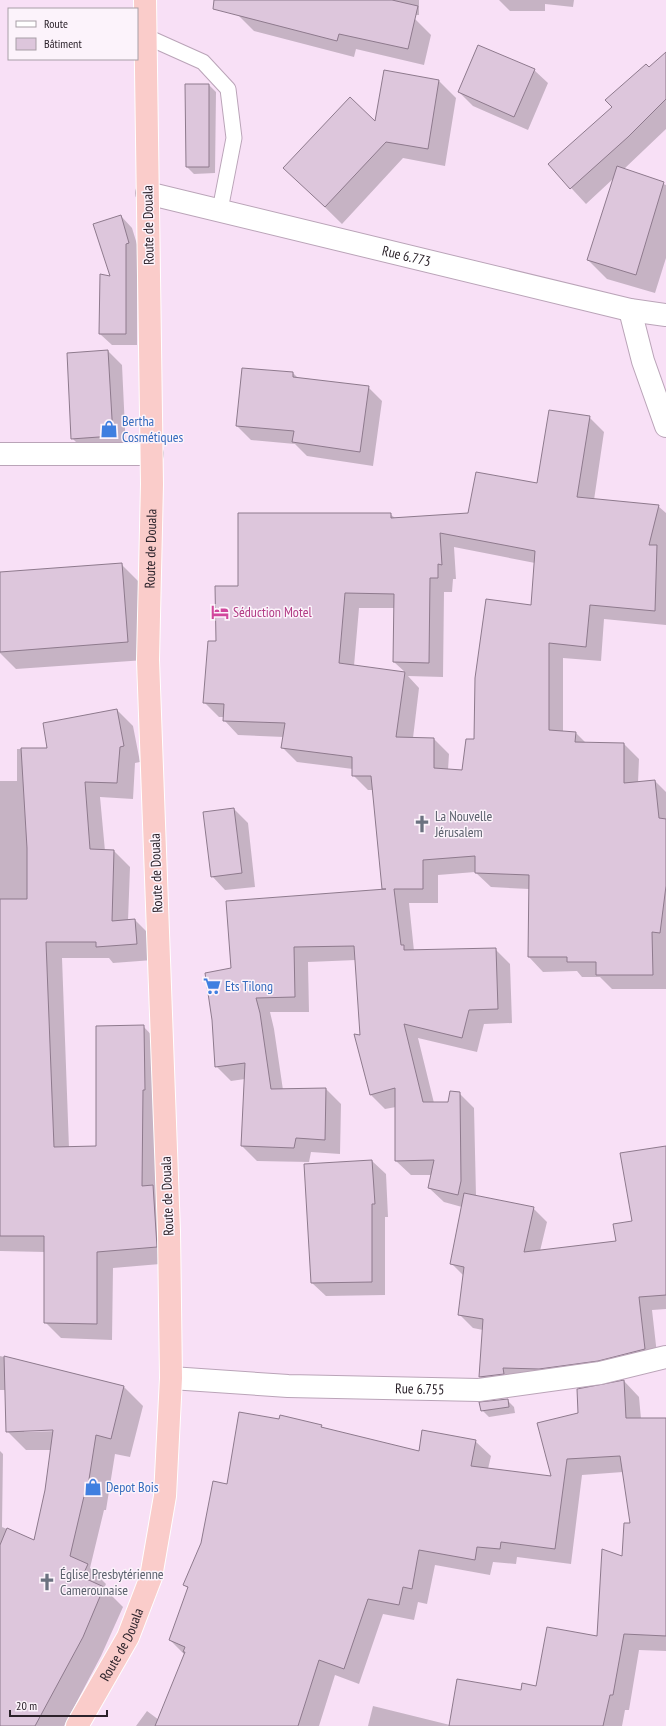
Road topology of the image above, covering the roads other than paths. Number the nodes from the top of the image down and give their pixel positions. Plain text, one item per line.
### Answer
1 (145, 0) edge
2 (145, 36) junction
3 (147, 193) junction
4 (220, 210) junction
5 (630, 310) junction
6 (666, 315) edge
7 (666, 426) edge
8 (0, 454) edge
9 (152, 454) junction
10 (666, 1357) edge
11 (171, 1378) junction
12 (77, 1726) edge

1 - 2 highway, Route de Douala
2 - 3 highway, Route de Douala
2 - 4 lane
3 - 4 street, Rue 6.773
3 - 9 highway, Route de Douala
4 - 5 street, Rue 6.773
5 - 6 street, Rue 6.773
5 - 7 street
8 - 9 street
9 - 11 highway, Route de Douala
10 - 11 street, Rue 6.755
11 - 12 highway, Route de Douala

